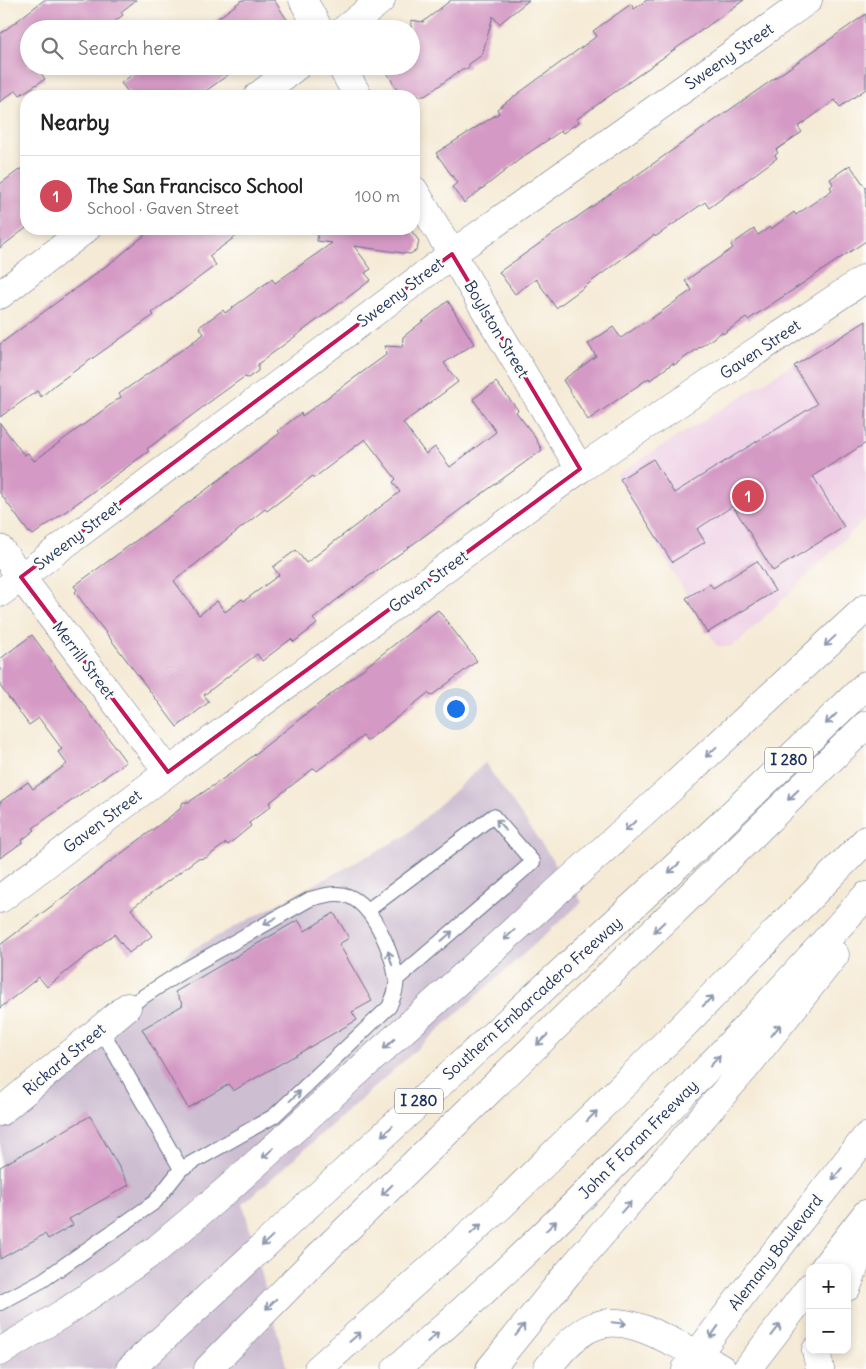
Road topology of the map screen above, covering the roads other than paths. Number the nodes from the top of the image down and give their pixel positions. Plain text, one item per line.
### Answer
1 (303, 0) edge
2 (381, 0) edge
3 (808, 0) edge
4 (314, 20) edge
5 (356, 20) edge
6 (285, 75) edge
7 (346, 75) edge
8 (266, 90) edge
9 (355, 90) edge
10 (420, 200) edge
11 (78, 235) edge
12 (452, 254) junction
13 (866, 278) edge
14 (0, 295) edge
15 (580, 469) junction
16 (0, 549) edge
17 (22, 577) junction
18 (0, 593) edge
19 (866, 608) edge
20 (866, 684) edge
21 (866, 725) edge
22 (168, 772) junction
23 (866, 840) edge
24 (866, 896) edge
25 (0, 899) edge
26 (368, 910) junction
27 (866, 916) edge
28 (396, 979) junction
29 (127, 1007) joint
30 (101, 1028) junction
31 (0, 1112) edge
32 (866, 1137) edge
33 (181, 1168) junction
34 (866, 1214) edge
35 (866, 1237) edge
36 (827, 1264) edge
37 (851, 1276) edge
38 (806, 1292) edge
39 (0, 1303) edge
40 (0, 1352) edge
41 (817, 1354) edge
42 (692, 1362) edge
43 (130, 1369) edge
44 (208, 1369) edge
45 (318, 1369) edge
46 (396, 1369) edge
47 (490, 1369) edge
48 (547, 1369) edge
49 (722, 1369) edge
50 (747, 1369) edge
51 (820, 1369) edge

1 - 4 main road
2 - 5 main road
3 - 12 main road, Sweeny Street
6 - 8 main road
7 - 9 main road
10 - 12 main road, Boylston Street
11 - 14 main road
12 - 15 main road, Boylston Street
12 - 17 main road, Sweeny Street
13 - 15 main road, Gaven Street
15 - 22 main road, Gaven Street
16 - 17 main road, Merrill Street
17 - 18 main road, Sweeny Street
17 - 22 main road, Merrill Street
19 -> 40 main road
20 -> 43 main road, Southern Embarcadero Freeway / I 280
21 -> 44 main road
22 - 25 main road, Gaven Street
45 -> 23 main road
46 -> 24 main road, John F Foran Freeway
28 -> 26 lane
28 -> 26 lane
26 -> 29 lane
47 -> 27 main road
33 -> 28 lane
29 - 30 main road, Rickard Street
30 - 31 main road, Rickard Street
30 - 33 lane
32 -> 42 main road, Alemany Boulevard
33 - 39 lane
34 - 36 main road
35 - 37 main road
50 -> 38 main road
41 - 51 main road
48 -> 42 main road
42 - 49 main road

